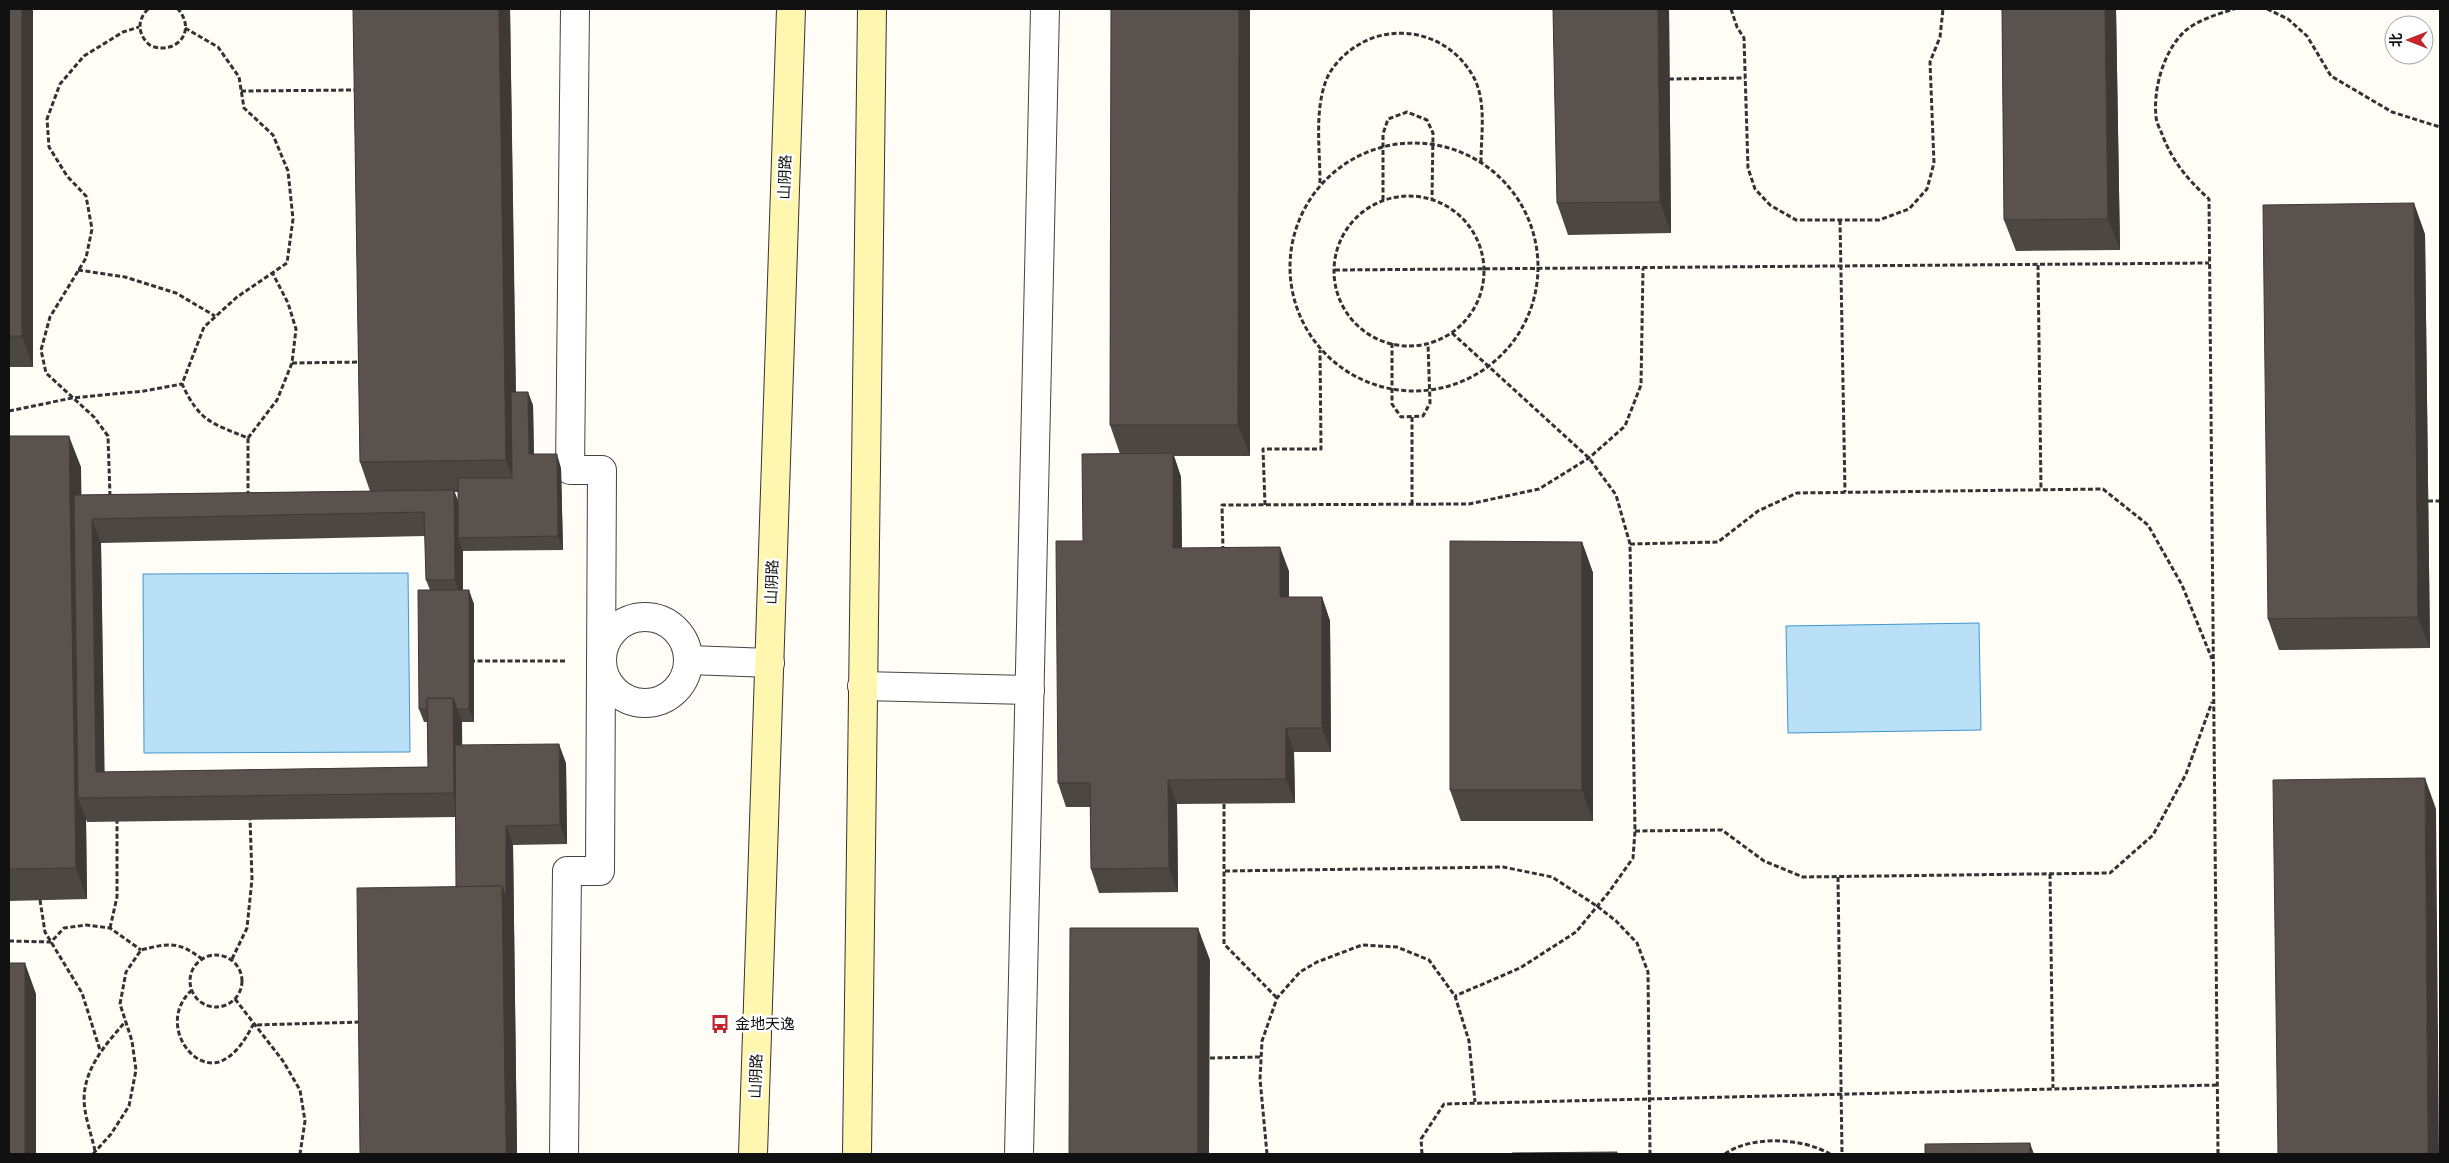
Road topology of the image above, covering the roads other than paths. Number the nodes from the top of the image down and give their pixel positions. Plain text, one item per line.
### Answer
1 (575, 9) edge
2 (791, 9) edge
3 (872, 9) edge
4 (1045, 9) edge
5 (689, 660) junction
6 (602, 662) junction
7 (770, 663) junction
8 (862, 686) junction
9 (1030, 690) junction
10 (564, 1154) edge
11 (753, 1154) edge
12 (857, 1154) edge
13 (1019, 1154) edge

1 - 6 street
2 - 7 main road, 山阴路
3 - 8 main road
4 - 9 street
5 - 6 street
5 - 6 street
5 - 7 street
6 - 10 street
7 - 11 main road, 山阴路
8 - 9 street
8 - 12 main road
9 - 13 street

